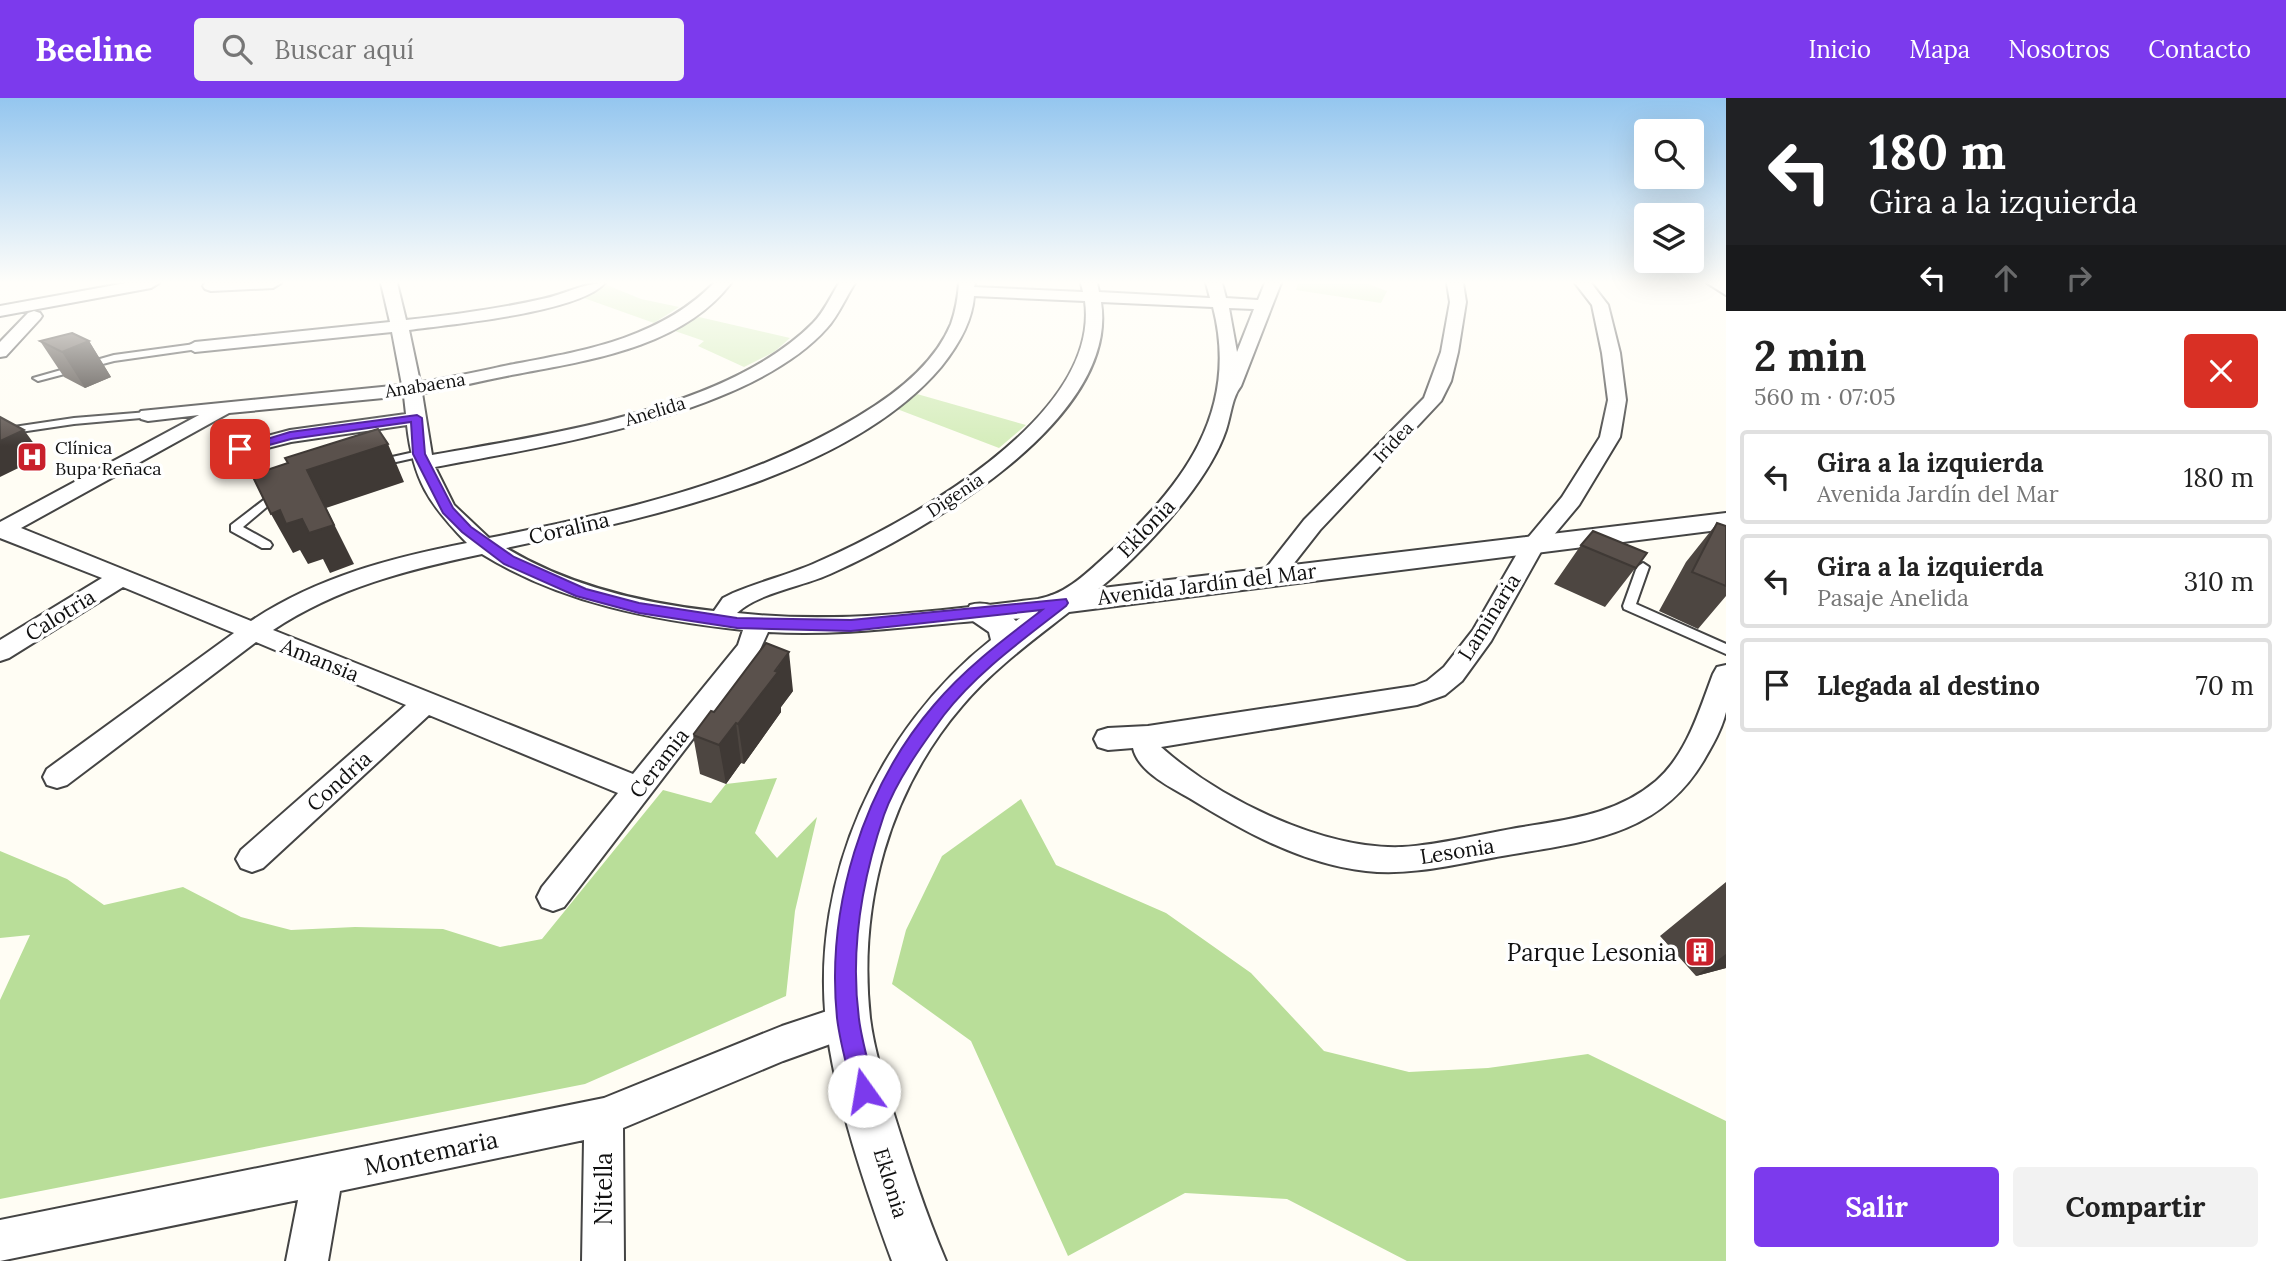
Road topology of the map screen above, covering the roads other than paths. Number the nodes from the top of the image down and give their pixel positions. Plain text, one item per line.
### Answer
1 (300, 337) edge
2 (403, 337) edge
3 (636, 337) edge
4 (806, 337) edge
5 (951, 337) edge
6 (1091, 337) edge
7 (1227, 337) edge
8 (1251, 337) edge
9 (1454, 337) edge
10 (1607, 337) edge
11 (195, 347) joint
12 (38, 378) dead end
13 (413, 389) junction
14 (1228, 394) junction
15 (231, 406) junction
16 (148, 415) joint
17 (417, 418) junction
18 (0, 432) edge
19 (240, 449) dead end
20 (421, 459) junction
21 (367, 465) edge
22 (288, 486) edge
23 (1726, 521) edge
24 (2, 530) edge
25 (266, 545) dead end
26 (1533, 545) junction
27 (488, 546) junction
28 (1643, 567) edge
29 (1272, 576) junction
30 (120, 578) junction
31 (1061, 603) junction
32 (981, 612) junction
33 (719, 621) junction
34 (758, 625) junction
35 (252, 633) junction
36 (1008, 643) junction
37 (1726, 649) edge
38 (0, 652) edge
39 (1726, 674) edge
40 (425, 703) junction
41 (1148, 737) junction
42 (1108, 739) dead end
43 (57, 777) dead end
44 (638, 789) junction
45 (252, 859) dead end
46 (553, 897) dead end
47 (848, 1021) junction
48 (604, 1116) junction
49 (323, 1175) junction
50 (0, 1241) edge
51 (307, 1261) edge
52 (603, 1261) edge
53 (919, 1261) edge

1 - 11 street
2 - 13 street, Avenida Jardín del Mar
3 - 13 street, Anabaena
4 - 20 street, Anelida
5 - 27 street, Coralina
6 - 33 street, Digenia
7 - 14 street, Eklonia
8 - 14 street
9 - 29 street, Iridea
10 - 26 street, Laminaria
11 - 12 lane
13 - 15 street, Anabaena
13 - 17 street, Avenida Jardín del Mar
14 - 31 street, Eklonia
15 - 16 street, Anabaena
15 - 24 street, Anabaena
16 - 18 lane
17 - 19 street
17 - 20 street, Avenida Jardín del Mar
20 - 21 lane
20 - 27 street, Avenida Jardín del Mar
22 - 25 lane
23 - 26 street, Avenida Jardín del Mar
24 - 30 street, Amansia
26 - 29 street, Avenida Jardín del Mar
26 - 41 street, Laminaria
27 - 33 street, Avenida Jardín del Mar
27 - 35 street, Coralina
28 - 37 lane
29 - 31 street, Avenida Jardín del Mar
30 - 35 street, Amansia
30 - 38 street, Calotria
31 - 32 street, Avenida Jardín del Mar
31 - 36 street, Eklonia
32 - 34 street, Avenida Jardín del Mar
32 - 36 street
33 - 34 street, Avenida Jardín del Mar
34 - 44 street, Ceramia
35 - 40 street, Amansia
35 - 43 street, Coralina
36 - 47 street, Eklonia
39 - 41 street, Lesonia
40 - 44 street, Amansia
40 - 45 street, Condria
41 - 42 street, Laminaria
44 - 46 street, Ceramia
47 - 48 street, Montemaria
47 - 53 street, Eklonia
48 - 49 street, Montemaria
48 - 52 street, Nitella
49 - 50 street, Montemaria
49 - 51 street

